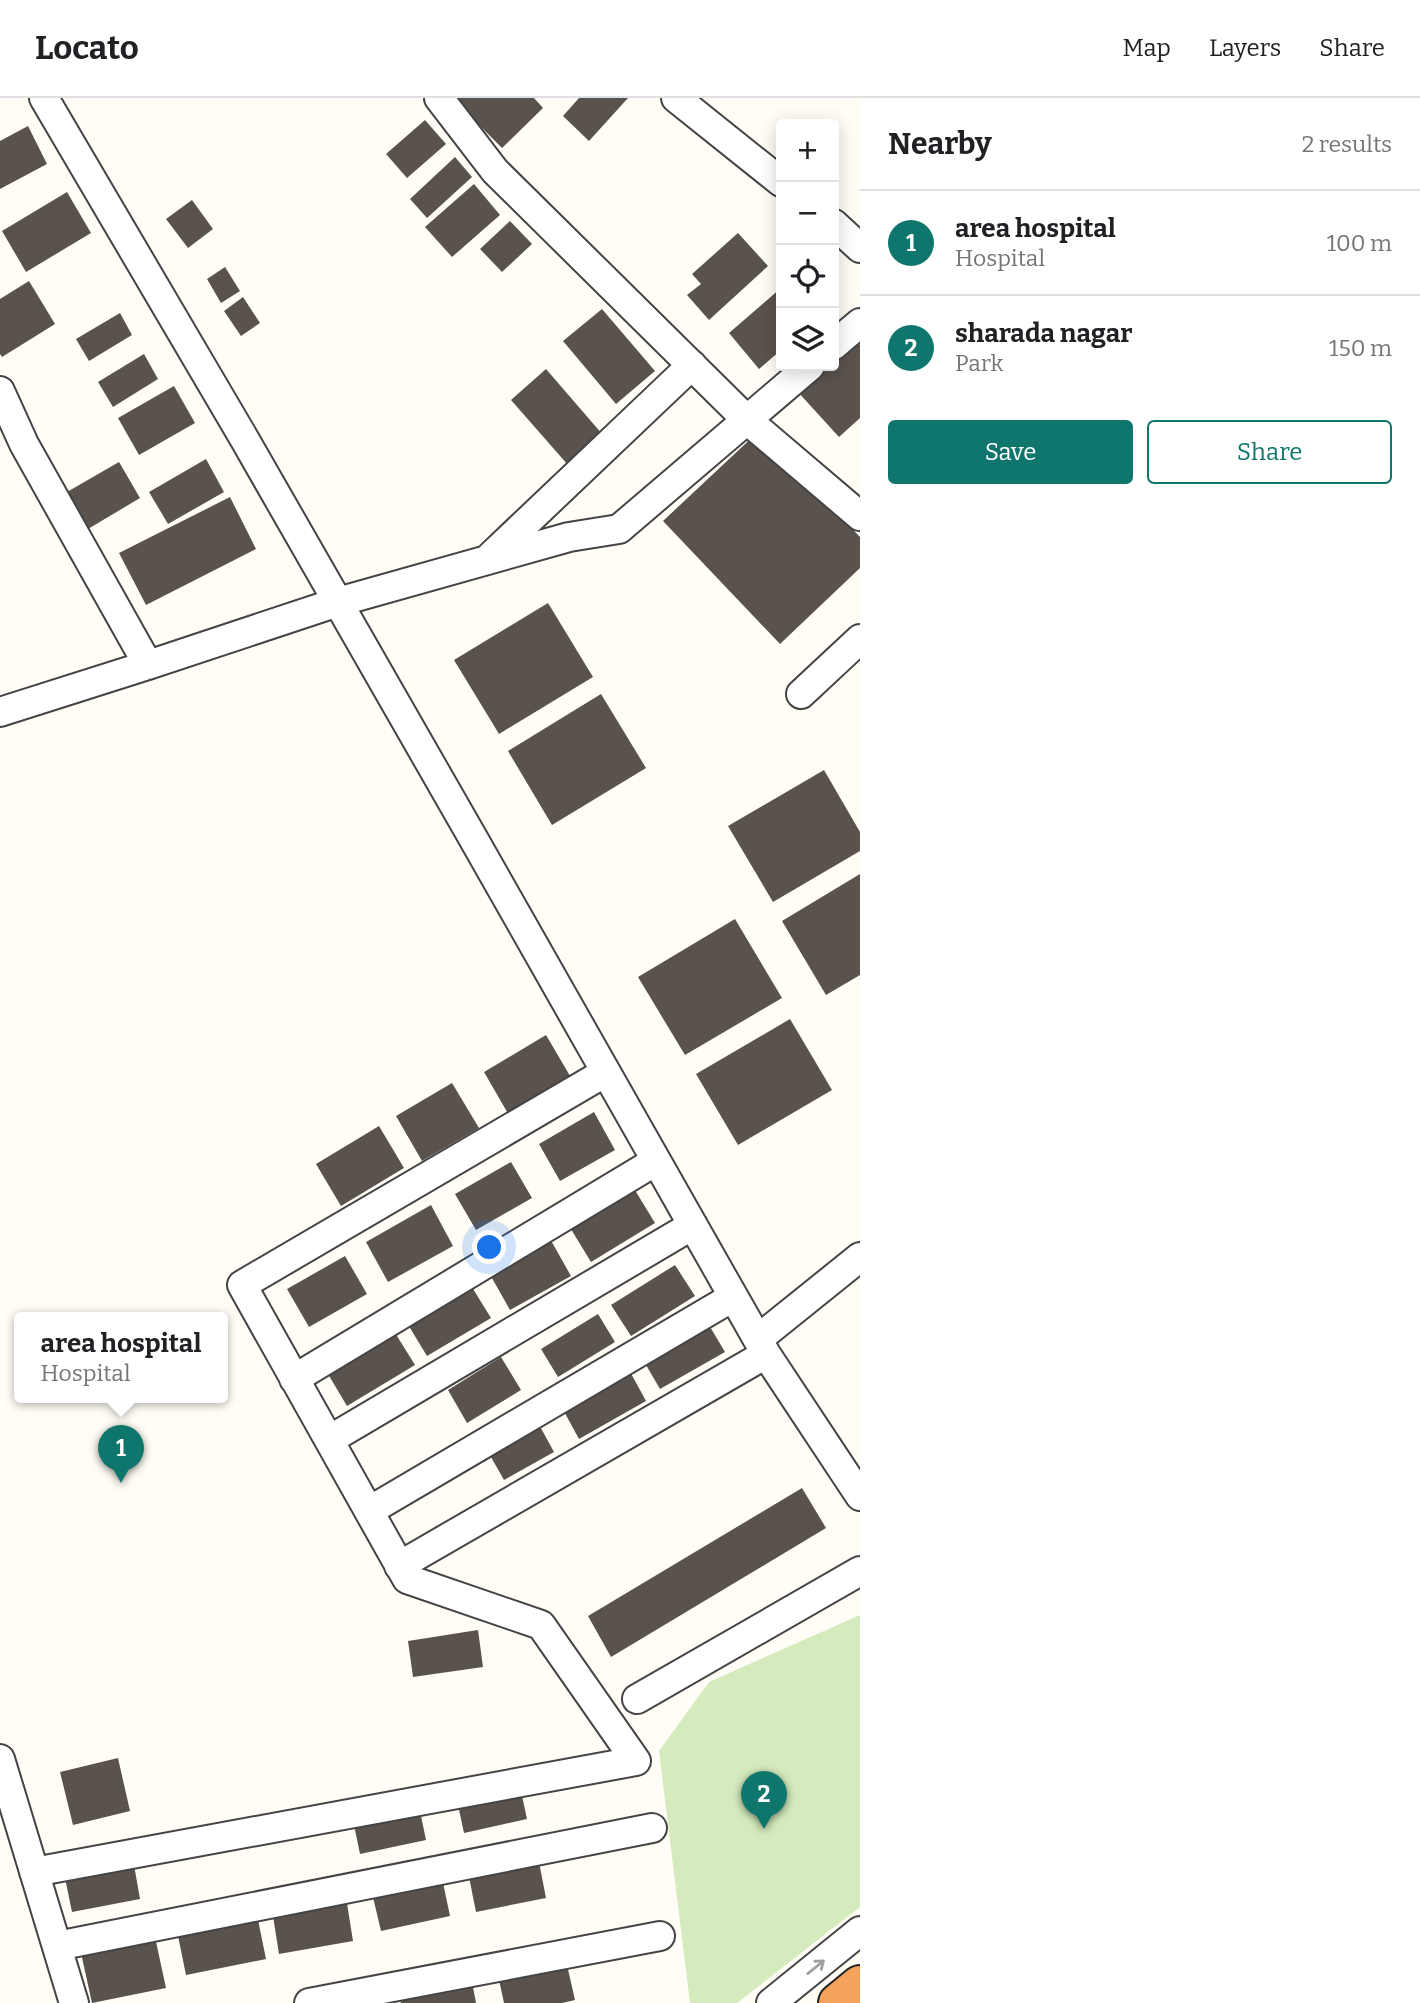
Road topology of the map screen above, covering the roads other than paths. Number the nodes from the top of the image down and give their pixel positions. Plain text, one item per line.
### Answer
1 (44, 98) edge
2 (439, 98) edge
3 (676, 98) edge
4 (776, 178) edge
5 (839, 229) edge
6 (860, 248) edge
7 (860, 323) edge
8 (839, 341) edge
9 (692, 365) junction
10 (804, 371) edge
11 (0, 391) edge
12 (747, 419) junction
13 (860, 516) edge
14 (486, 560) junction
15 (338, 602) junction
16 (860, 639) edge
17 (148, 665) junction
18 (801, 694) dead end
19 (0, 712) edge
20 (606, 1072) junction
21 (656, 1161) junction
22 (693, 1225) junction
23 (860, 1257) edge
24 (733, 1297) junction
25 (762, 1347) junction
26 (295, 1379) junction
27 (328, 1440) junction
28 (860, 1496) edge
29 (369, 1511) junction
30 (399, 1566) junction
31 (860, 1571) edge
32 (637, 1699) dead end
33 (0, 1759) edge
34 (652, 1828) dead end
35 (34, 1872) junction
36 (860, 1931) edge
37 (660, 1936) dead end
38 (57, 1947) junction
39 (860, 1985) edge
40 (74, 2003) edge
41 (309, 2003) edge
42 (771, 2003) edge
43 (838, 2003) edge

1 - 15 street
2 - 9 street
3 - 4 street
5 - 6 street
7 - 8 street
9 - 12 street
9 - 14 street
10 - 12 street
11 - 17 street
12 - 13 street
12 - 14 street
14 - 15 street
15 - 17 street
15 - 20 street
16 - 18 street
17 - 19 street
20 - 21 street
20 - 26 street
21 - 22 street
21 - 26 street
22 - 24 street
22 - 27 street
23 - 25 street
24 - 25 street
24 - 29 street
25 - 28 street
25 - 30 street
26 - 27 street
27 - 29 street
29 - 30 street
30 - 35 street
31 - 32 street
33 - 35 street
34 - 38 street
35 - 38 street
42 -> 36 street
37 - 41 street
38 - 40 street
39 - 43 highway

